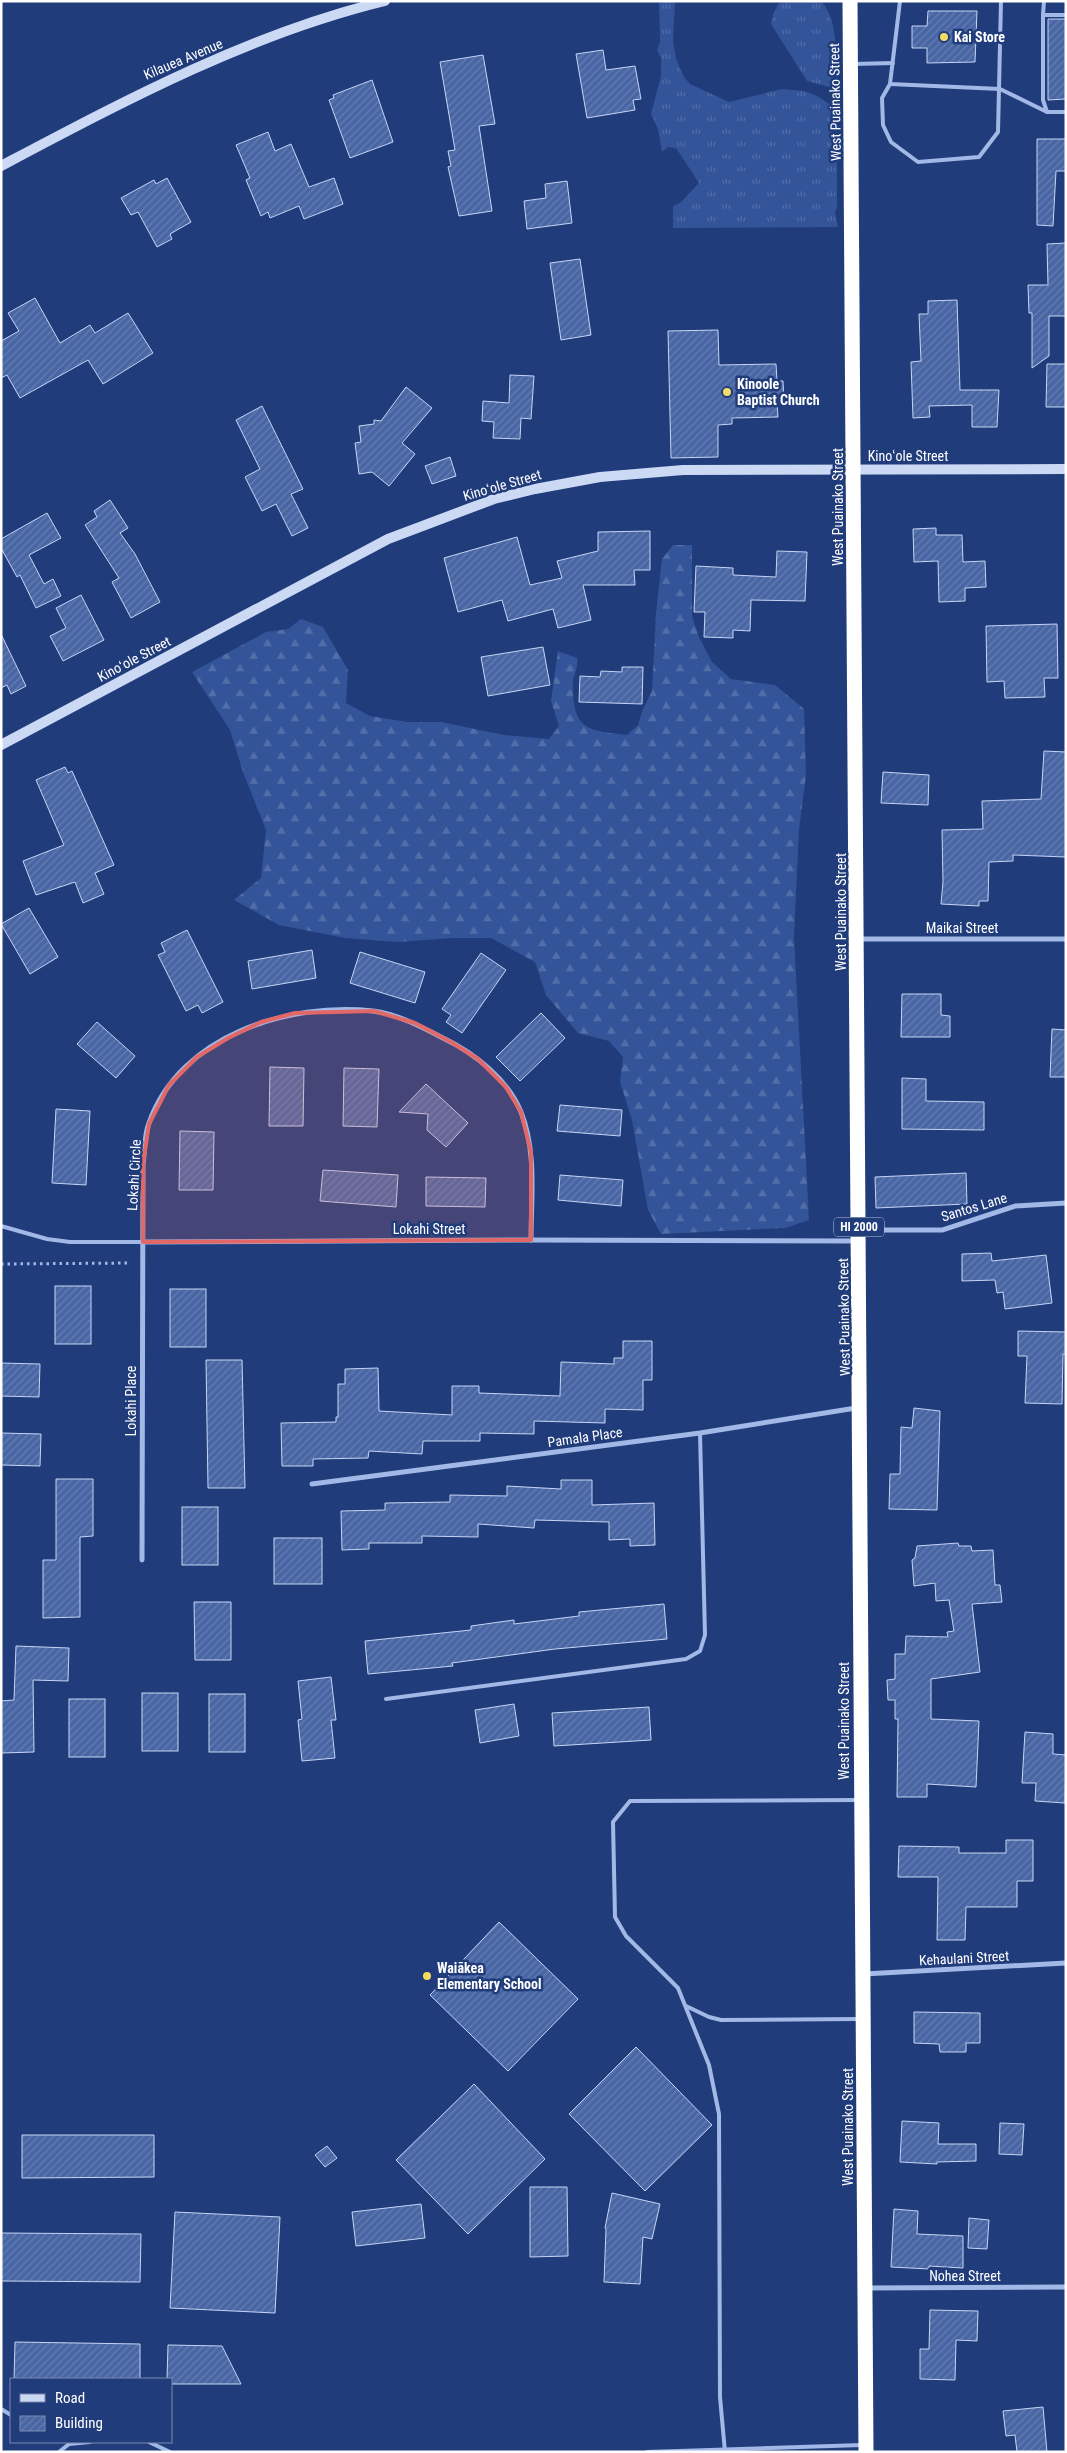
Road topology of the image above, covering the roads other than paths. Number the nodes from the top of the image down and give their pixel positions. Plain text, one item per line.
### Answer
1 (385, 1) edge
2 (850, 1) edge
3 (900, 1) edge
4 (1001, 1) edge
5 (1044, 1) edge
6 (1066, 15) edge
7 (1043, 16) junction
8 (893, 62) junction
9 (851, 64) junction
10 (890, 84) junction
11 (1000, 88) junction
12 (1047, 112) junction
13 (1066, 112) edge
14 (1, 166) edge
15 (854, 469) junction
16 (1066, 469) edge
17 (1, 745) edge
18 (1066, 938) edge
19 (857, 939) junction
20 (1066, 1203) edge
21 (1, 1226) edge
22 (859, 1236) junction
23 (531, 1240) junction
24 (143, 1242) junction
25 (861, 1407) junction
26 (700, 1433) junction
27 (312, 1484) dead end
28 (142, 1560) dead end
29 (386, 1699) dead end
30 (861, 1800) junction
31 (1066, 1963) edge
32 (863, 1974) junction
33 (686, 2006) junction
34 (864, 2019) junction
35 (1066, 2287) edge
36 (865, 2288) junction
37 (66, 2443) edge
38 (80, 2443) edge
39 (151, 2443) edge
40 (69, 2444) junction
41 (866, 2448) edge
42 (725, 2450) edge
43 (59, 2452) edge
44 (170, 2452) edge
45 (647, 2452) edge

1 - 14 street, Kilauea Avenue
2 - 9 highway, West Puainako Street / HI 2000
3 - 8 lane
4 - 11 lane
5 - 7 lane
6 - 7 lane
7 - 12 lane
8 - 9 lane
8 - 10 lane
9 - 15 highway, West Puainako Street / HI 2000
10 - 11 lane
10 - 11 lane
11 - 12 lane
12 - 13 lane
15 - 16 street, Kinoʻole Street
15 - 17 street, Kinoʻole Street
15 - 19 highway, West Puainako Street / HI 2000
18 - 19 street, Maikai Street
19 - 22 highway, West Puainako Street / HI 2000
20 - 22 street, Santos Lane
21 - 24 lane, Lokahi Street
22 - 23 street, Lokahi Street
22 - 25 highway, West Puainako Street / HI 2000
23 - 24 street, Lokahi Street
23 - 24 street, Lokahi Circle
24 - 28 street, Lokahi Place
25 - 26 street, Pamala Place
25 - 30 highway, West Puainako Street / HI 2000
26 - 27 street, Pamala Place
26 - 29 lane
30 - 32 highway, West Puainako Street / HI 2000
30 - 33 lane
31 - 32 street, Kehaulani Street
32 - 34 highway, West Puainako Street / HI 2000
33 - 34 lane
33 - 42 lane
34 - 36 highway, West Puainako Street / HI 2000
35 - 36 street, Nohea Street
36 - 41 highway, West Puainako Street / HI 2000
37 - 40 lane
38 - 40 lane
39 - 44 lane
40 - 43 lane
41 - 42 lane
42 - 45 lane

